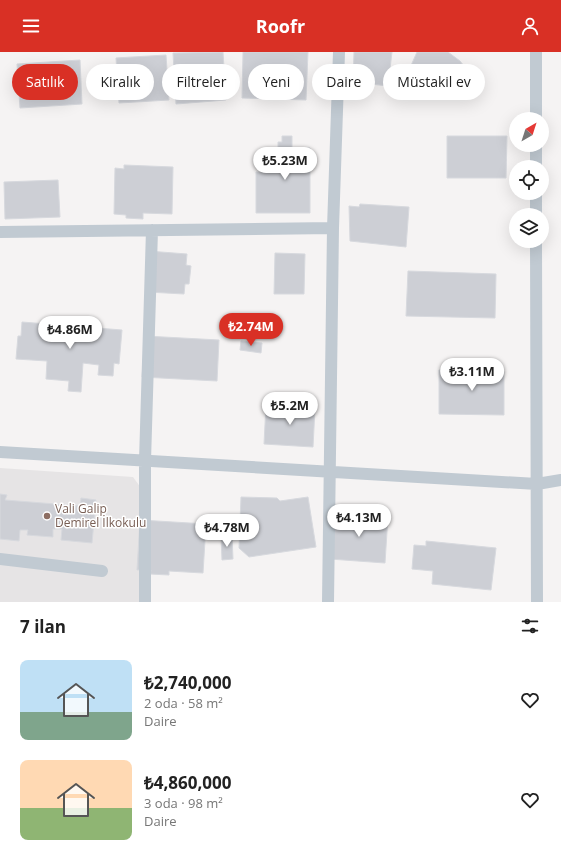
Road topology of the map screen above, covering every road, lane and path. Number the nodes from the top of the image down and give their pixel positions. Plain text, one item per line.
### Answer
1 (339, 52) edge
2 (536, 52) edge
3 (536, 112) edge
4 (334, 228) junction
5 (152, 230) junction
6 (0, 232) edge
7 (536, 248) edge
8 (0, 452) edge
9 (145, 461) junction
10 (329, 472) junction
11 (561, 480) edge
12 (536, 484) junction
13 (0, 559) edge
14 (102, 571) dead end
15 (145, 602) edge
16 (328, 602) edge
17 (537, 602) edge

1 - 4 street
2 - 3 street
4 - 5 street
4 - 10 street
5 - 6 street
5 - 9 street
7 - 12 street
8 - 9 street
9 - 10 street
9 - 15 street
10 - 12 street
10 - 16 street
11 - 12 street
12 - 17 street
13 - 14 street

